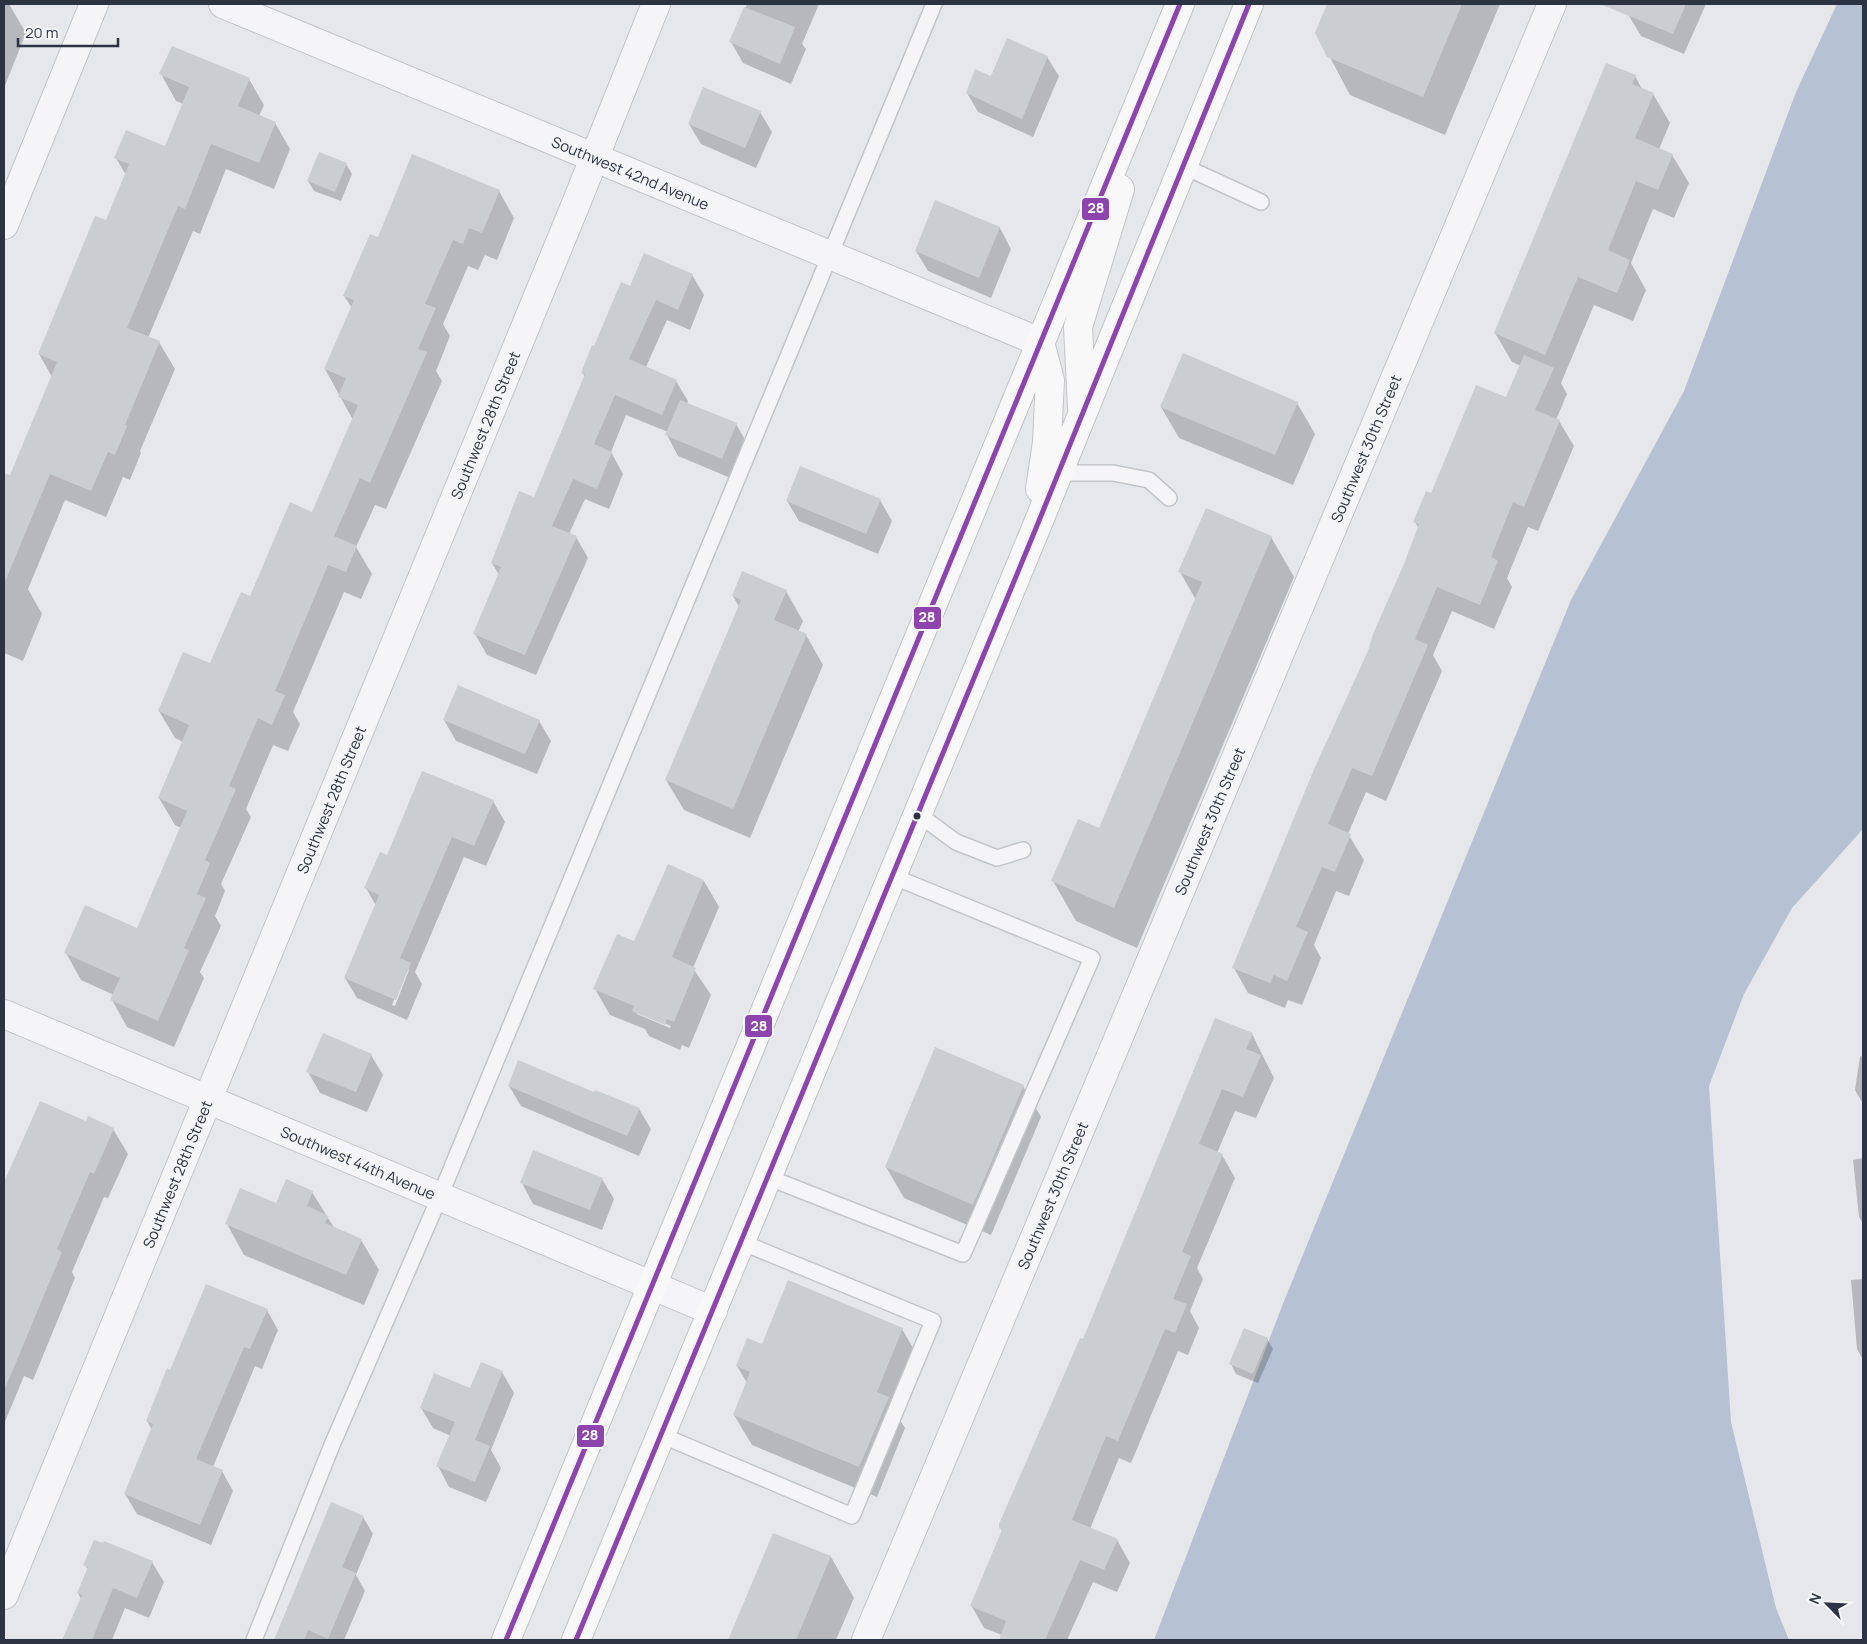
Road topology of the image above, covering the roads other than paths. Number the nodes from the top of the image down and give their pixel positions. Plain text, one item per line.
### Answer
1 (94, 4) edge
2 (223, 4) edge
3 (656, 4) edge
4 (934, 4) edge
5 (1180, 4) edge
6 (1249, 4) edge
7 (1552, 4) edge
8 (1166, 36) junction
9 (595, 157) junction
10 (1184, 166) junction
11 (1261, 202) dead end
12 (4, 224) edge
13 (832, 256) junction
14 (1040, 342) junction
15 (1082, 414) junction
16 (1058, 473) junction
17 (1169, 498) dead end
18 (1034, 533) junction
19 (918, 814) junction
20 (1023, 850) dead end
21 (892, 876) junction
22 (4, 1014) edge
23 (208, 1100) junction
24 (767, 1177) junction
25 (440, 1196) junction
26 (741, 1242) junction
27 (653, 1286) junction
28 (713, 1311) junction
29 (661, 1436) junction
30 (4, 1595) edge
31 (254, 1640) edge
32 (506, 1640) edge
33 (576, 1640) edge
34 (866, 1640) edge

1 - 12 street
2 - 9 street, Southwest 42nd Avenue
3 - 9 street, Southwest 28th Street
4 - 13 lane
5 - 8 main road
6 - 10 main road
7 - 34 street, Southwest 30th Street
8 - 14 main road
8 - 15 main road
9 - 13 street, Southwest 42nd Avenue
9 - 23 street, Southwest 28th Street
10 - 11 lane
10 - 15 main road
13 - 14 street, Southwest 42nd Avenue
13 - 25 lane
14 - 18 main road
14 - 27 main road
15 - 16 main road
16 - 17 lane
16 - 18 main road
18 - 19 main road
19 - 20 lane
19 - 21 main road
21 - 24 main road
21 - 24 lane
22 - 23 street, Southwest 44th Avenue
23 - 25 street, Southwest 44th Avenue
23 - 30 street, Southwest 28th Street
24 - 26 main road
25 - 27 street, Southwest 44th Avenue
25 - 31 lane
26 - 28 main road
26 - 29 lane
27 - 28 street, Southwest 44th Avenue
27 - 32 main road
28 - 29 main road
29 - 33 main road

